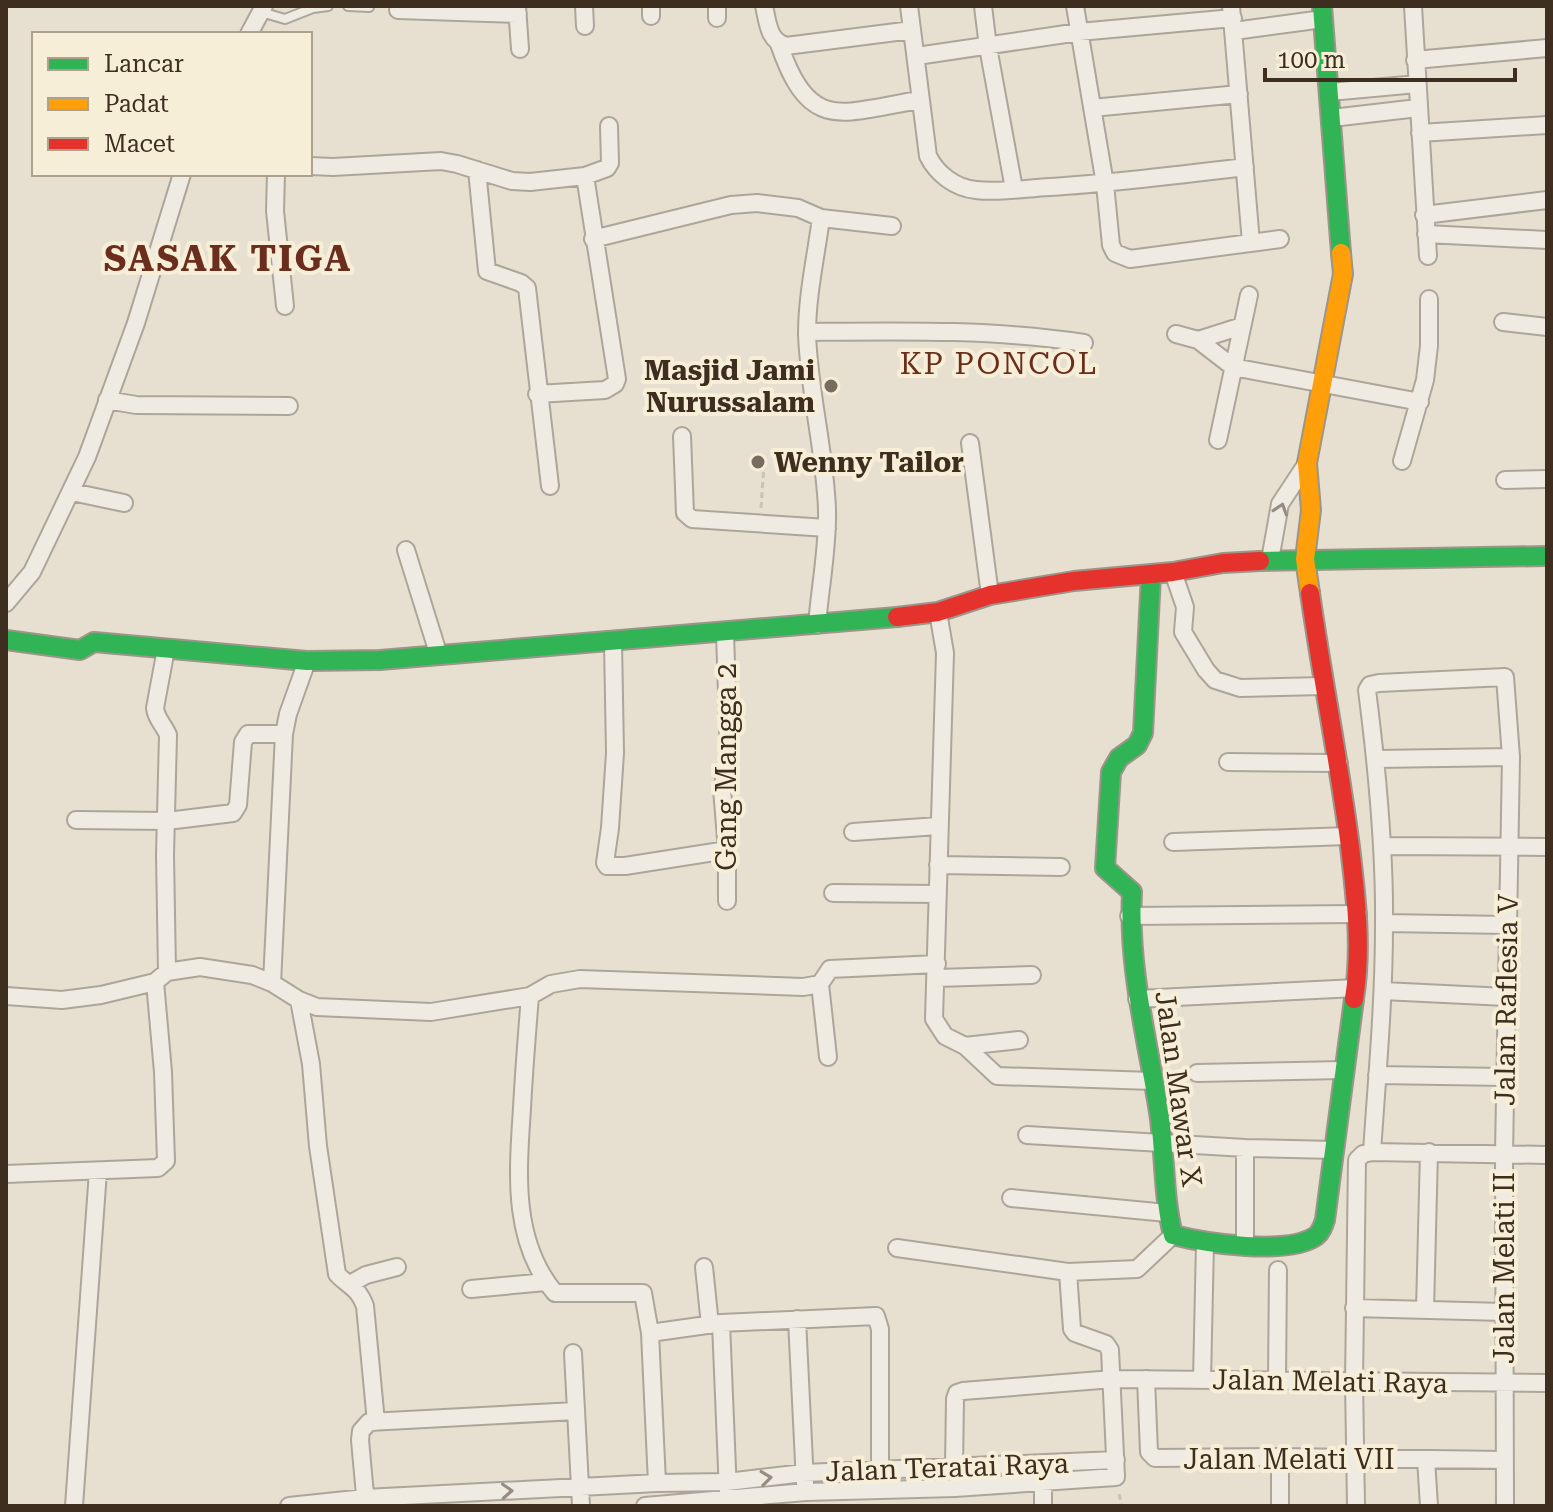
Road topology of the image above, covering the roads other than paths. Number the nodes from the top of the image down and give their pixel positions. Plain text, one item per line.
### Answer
1 (328, 6) edge
2 (348, 6) edge
3 (584, 6) edge
4 (764, 6) edge
5 (909, 6) edge
6 (983, 6) edge
7 (1075, 6) edge
8 (1413, 6) edge
9 (369, 7) edge
10 (262, 9) edge
11 (398, 10) dead end
12 (517, 10) edge
13 (1322, 12) edge
14 (1233, 18) edge
15 (585, 26) dead end
16 (912, 30) junction
17 (250, 32) edge
18 (1079, 32) junction
19 (779, 44) junction
20 (988, 47) junction
21 (1547, 48) edge
22 (520, 49) dead end
23 (917, 56) junction
24 (1415, 60) junction
25 (1417, 84) junction
26 (1330, 92) junction
27 (1239, 94) junction
28 (920, 100) junction
29 (1092, 108) junction
30 (1418, 108) junction
31 (1332, 118) junction
32 (1547, 125) edge
33 (609, 126) dead end
34 (1420, 133) junction
35 (312, 166) edge
36 (1245, 167) junction
37 (477, 170) junction
38 (181, 176) edge
39 (276, 176) edge
40 (585, 176) junction
41 (1105, 184) junction
42 (1014, 189) junction
43 (1547, 200) edge
44 (1424, 215) junction
45 (821, 218) junction
46 (892, 226) dead end
47 (1426, 234) junction
48 (593, 239) junction
49 (1280, 239) dead end
50 (1547, 240) edge
51 (1251, 243) junction
52 (1428, 256) dead end
53 (1249, 295) dead end
54 (1429, 299) dead end
55 (285, 306) dead end
56 (1503, 322) dead end
57 (1242, 326) junction
58 (1547, 327) edge
59 (807, 332) junction
60 (1176, 334) dead end
61 (1198, 340) junction
62 (1084, 343) dead end
63 (1233, 367) junction
64 (1320, 383) junction
65 (537, 394) junction
66 (107, 400) junction
67 (1420, 402) junction
68 (289, 406) dead end
69 (682, 436) dead end
70 (1218, 440) dead end
71 (970, 443) dead end
72 (1402, 461) dead end
73 (1307, 463) junction
74 (1547, 479) edge
75 (1505, 480) dead end
76 (550, 486) dead end
77 (72, 492) junction
78 (124, 503) dead end
79 (827, 528) junction
80 (406, 550) dead end
81 (1547, 556) edge
82 (1305, 559) junction
83 (1270, 560) junction
84 (1173, 572) junction
85 (1151, 575) junction
86 (990, 595) junction
87 (6, 603) edge
88 (938, 612) junction
89 (817, 625) junction
90 (725, 633) junction
91 (6, 640) edge
92 (613, 642) junction
93 (166, 649) junction
94 (439, 656) junction
95 (307, 661) junction
96 (1323, 686) junction
97 (284, 734) junction
98 (1511, 757) junction
99 (1376, 759) junction
100 (1228, 762) dead end
101 (1339, 763) junction
102 (76, 820) dead end
103 (167, 821) junction
104 (938, 826) junction
105 (853, 832) dead end
106 (1348, 836) junction
107 (1173, 842) dead end
108 (1382, 846) junction
109 (1509, 847) junction
110 (1547, 847) edge
111 (727, 850) junction
112 (938, 865) junction
113 (1061, 867) dead end
114 (833, 893) dead end
115 (938, 894) junction
116 (727, 901) dead end
117 (1358, 914) junction
118 (1129, 916) junction
119 (1385, 923) junction
120 (1508, 925) junction
121 (937, 971) junction
122 (1032, 975) dead end
123 (161, 977) junction
124 (272, 983) junction
125 (820, 984) junction
126 (1356, 988) junction
127 (1383, 991) junction
128 (6, 996) edge
129 (530, 996) junction
130 (1506, 997) junction
131 (1137, 999) junction
132 (299, 1000) junction
133 (1019, 1040) dead end
134 (965, 1046) junction
135 (828, 1057) dead end
136 (1343, 1070) junction
137 (1197, 1073) dead end
138 (1377, 1075) junction
139 (1505, 1077) junction
140 (1153, 1081) junction
141 (1027, 1135) dead end
142 (1163, 1143) junction
143 (1245, 1148) junction
144 (1334, 1150) junction
145 (1372, 1152) junction
146 (1429, 1152) junction
147 (1504, 1154) junction
148 (1547, 1155) edge
149 (98, 1171) junction
150 (6, 1174) edge
151 (1011, 1198) dead end
152 (1167, 1213) junction
153 (1173, 1235) junction
154 (1205, 1243) junction
155 (1245, 1244) junction
156 (897, 1248) dead end
157 (397, 1267) dead end
158 (704, 1267) dead end
159 (1278, 1270) dead end
160 (1068, 1272) junction
161 (546, 1282) junction
162 (350, 1284) junction
163 (471, 1289) dead end
164 (1354, 1308) junction
165 (1425, 1310) junction
166 (1504, 1312) junction
167 (797, 1319) junction
168 (716, 1324) junction
169 (650, 1333) junction
170 (573, 1353) dead end
171 (1113, 1379) junction
172 (1146, 1379) junction
173 (1202, 1380) junction
174 (1277, 1380) junction
175 (1354, 1382) junction
176 (1504, 1383) junction
177 (1547, 1383) edge
178 (576, 1411) junction
179 (376, 1422) junction
180 (1280, 1457) junction
181 (1356, 1458) junction
182 (1426, 1459) junction
183 (1116, 1460) junction
184 (1505, 1460) junction
185 (1044, 1463) junction
186 (961, 1466) junction
187 (886, 1469) junction
188 (804, 1473) junction
189 (657, 1483) junction
190 (1043, 1483) junction
191 (969, 1487) junction
192 (580, 1488) junction
193 (728, 1491) junction
194 (806, 1492) junction
195 (890, 1498) edge
196 (365, 1502) edge
197 (74, 1506) edge
198 (289, 1506) edge
199 (581, 1506) edge
200 (645, 1506) edge
201 (969, 1506) edge
202 (1043, 1506) edge
203 (1280, 1506) edge
204 (1356, 1506) edge
205 (1429, 1506) edge
206 (1505, 1506) edge

1 - 10 lane
2 - 9 lane
3 - 15 street
4 - 19 street
5 - 16 street
6 - 20 street
7 - 18 street
8 - 24 street
10 - 17 street
11 - 12 street
12 - 22 street
13 - 14 street
13 - 26 street
14 - 18 street
14 - 27 street
16 - 19 street
16 - 23 street
18 - 20 street
18 - 29 street
19 - 28 street
20 - 23 street
20 - 42 street
21 - 24 street
23 - 28 street
24 - 25 street
25 - 26 street
25 - 30 street
26 - 31 street
27 - 29 street
27 - 36 street
28 - 42 street
29 - 41 street
30 - 31 street
30 - 34 street
31 - 64 street
32 - 34 street
33 - 40 street
34 - 44 street
35 - 37 street
36 - 41 street
36 - 51 street
37 - 40 street
37 - 65 street
38 - 66 street
39 - 55 street
40 - 48 street
41 - 42 street
41 - 51 street
43 - 44 street
44 - 47 street
45 - 46 street
45 - 48 street
45 - 59 street
47 - 50 street
47 - 52 street
48 - 65 street
49 - 51 street
53 - 57 street
54 - 67 street
56 - 58 street
57 - 61 street
57 - 63 street
59 - 62 street
59 - 79 street
60 - 61 street
61 - 63 street
63 - 64 street
63 - 70 street
64 - 67 street
64 - 73 street
65 - 76 street
66 - 68 street
66 - 77 street
67 - 72 street
69 - 79 street
71 - 86 street
73 - 82 street
83 -> 73 street
74 - 75 street
77 - 78 street
77 - 87 street
79 - 89 street
80 - 94 street
81 - 82 street
82 - 83 street
82 - 96 street
83 - 84 street
84 - 85 street
84 - 96 street
85 - 86 street
85 - 118 street, Jalan Mawar X
86 - 88 street
88 - 89 street
88 - 104 street
89 - 90 street
90 - 92 street
90 - 111 street, Gang Mangga 2
91 - 93 street
92 - 94 street
92 - 111 street
93 - 95 street
93 - 103 street
94 - 95 street
95 - 97 street
96 - 101 street
97 - 103 street
97 - 124 street
98 - 99 street
98 - 99 street, Jalan Raflesia V
98 - 109 street, Jalan Raflesia V
99 - 108 street
100 - 101 street
101 - 106 street
102 - 103 street
103 - 123 street
104 - 105 street
104 - 112 street
106 - 107 street
106 - 117 street
108 - 109 street
108 - 119 street
109 - 110 street
109 - 120 street, Jalan Raflesia V
111 - 116 street, Gang Mangga 2
112 - 113 street
112 - 115 street
114 - 115 street
115 - 121 street
117 - 118 street
117 - 126 street
118 - 131 street, Jalan Mawar X
119 - 120 street
119 - 127 street
120 - 130 street, Jalan Raflesia V
121 - 122 street
121 - 125 street
121 - 134 street
123 - 124 street
123 - 128 street
123 - 149 street
124 - 132 street
125 - 129 street
125 - 135 street
126 - 131 street
126 - 136 street
127 - 130 street
127 - 138 street
129 - 132 street
129 - 161 street
130 - 139 street, Jalan Raflesia V
131 - 140 street, Jalan Mawar X
132 - 162 street
133 - 134 street
134 - 140 street
136 - 137 street
136 - 144 street
138 - 139 street
138 - 145 street
139 - 147 street, Jalan Raflesia V
140 - 142 street, Jalan Mawar X
141 - 142 street
142 - 143 street
142 - 152 street, Jalan Mawar X
143 - 144 street
143 - 155 street
144 - 155 street
145 - 146 street
145 - 164 street
146 - 147 street
146 - 165 street
147 - 148 street
147 - 166 street, Jalan Melati II
149 - 150 street
149 - 197 street
151 - 152 street
152 - 153 street, Jalan Mawar X
153 - 154 street
153 - 160 street
154 - 155 street
154 - 173 street
156 - 160 street
157 - 162 street
158 - 168 street
159 - 174 street
160 - 171 street
161 - 163 street
161 - 169 street
162 - 179 street
164 - 165 street
164 - 175 street
165 - 166 street
166 - 176 street, Jalan Melati II
167 - 168 street
167 - 187 street
167 - 188 street
168 - 169 street
168 - 193 street
169 - 189 street
170 - 178 street
171 - 172 street, Jalan Melati Raya
171 - 183 street
171 - 186 street, Jalan Melati Raya
172 - 173 street, Jalan Melati Raya
172 - 180 street, Jalan Melati VII
173 - 174 street, Jalan Melati Raya
174 - 175 street, Jalan Melati Raya
175 - 176 street, Jalan Melati Raya
175 - 181 street
176 - 177 street, Jalan Melati Raya
176 - 184 street, Jalan Melati II
178 - 179 street
178 - 192 street
179 - 196 street
180 - 181 street, Jalan Melati VII
180 - 203 street
181 - 182 street, Jalan Melati VII
181 - 204 street
182 - 184 street, Jalan Melati VII
182 - 205 street
183 - 185 street, Jalan Teratai Raya
183 - 190 street, Jalan Teratai Raya
184 - 206 street, Jalan Melati II
185 - 186 street, Jalan Teratai Raya
185 - 190 street
186 - 187 street, Jalan Teratai Raya
186 - 191 street
187 - 188 street, Jalan Teratai Raya
187 - 195 street
193 -> 188 street, Jalan Teratai Raya
188 - 194 street
189 - 192 street, Jalan Teratai Raya
189 - 193 street, Jalan Teratai Raya
190 - 191 street, Jalan Teratai Raya
190 - 202 street
191 - 195 street, Jalan Teratai Raya
191 - 201 street
196 -> 192 street, Jalan Teratai Raya
192 - 199 street
193 - 194 street, Jalan Teratai Raya
193 - 200 street, Jalan Teratai Raya
194 - 195 street, Jalan Teratai Raya
196 - 198 street, Jalan Teratai Raya

